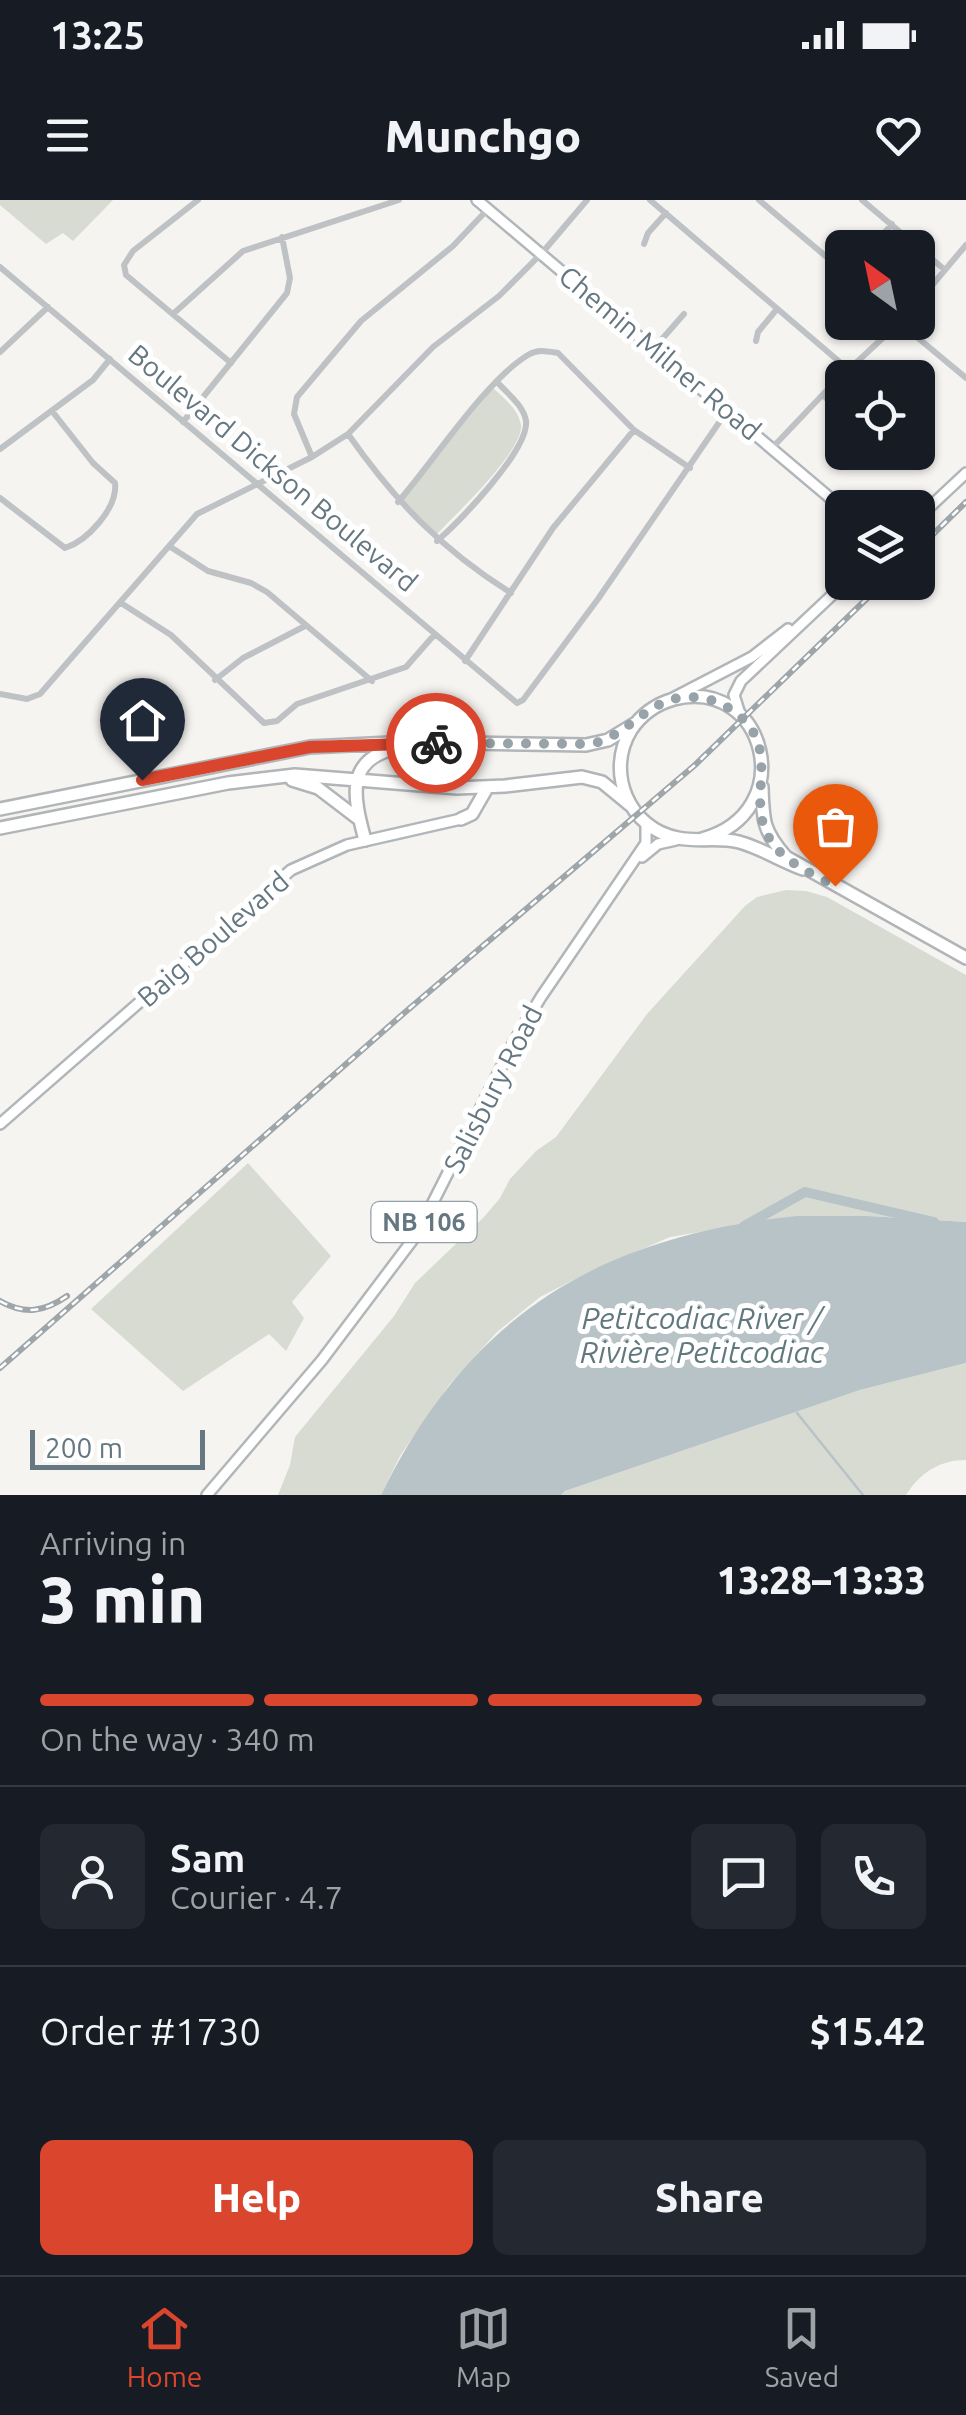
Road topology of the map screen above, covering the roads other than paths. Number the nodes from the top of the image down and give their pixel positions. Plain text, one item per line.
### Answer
1 (198, 200) edge
2 (399, 200) edge
3 (477, 200) edge
4 (587, 200) edge
5 (650, 200) edge
6 (759, 200) edge
7 (862, 200) edge
8 (488, 209) junction
9 (666, 213) junction
10 (892, 224) junction
11 (887, 230) edge
12 (282, 236) junction
13 (644, 244) dead end
14 (966, 245) edge
15 (542, 253) junction
16 (825, 256) edge
17 (0, 266) edge
18 (945, 270) junction
19 (935, 282) edge
20 (48, 307) junction
21 (777, 309) junction
22 (173, 314) junction
23 (684, 314) dead end
24 (880, 340) edge
25 (921, 340) edge
26 (756, 342) dead end
27 (655, 347) junction
28 (0, 352) edge
29 (110, 359) junction
30 (836, 360) edge
31 (859, 360) edge
32 (231, 363) junction
33 (966, 378) edge
34 (498, 382) junction
35 (823, 395) edge
36 (727, 411) junction
37 (52, 412) junction
38 (182, 422) junction
39 (634, 430) junction
40 (348, 434) junction
41 (772, 448) junction
42 (0, 449) edge
43 (312, 457) junction
44 (690, 468) junction
45 (966, 473) edge
46 (256, 483) junction
47 (825, 493) edge
48 (0, 498) edge
49 (398, 502) junction
50 (935, 502) edge
51 (436, 541) junction
52 (168, 546) junction
53 (510, 594) junction
54 (826, 600) edge
55 (121, 603) junction
56 (818, 607) junction
57 (306, 626) junction
58 (435, 634) junction
59 (465, 661) junction
60 (216, 680) junction
61 (372, 681) junction
62 (0, 694) edge
63 (667, 701) junction
64 (744, 720) junction
65 (636, 723) junction
66 (436, 743) junction
67 (258, 778) junction
68 (762, 778) junction
69 (356, 779) junction
70 (487, 788) junction
71 (630, 805) junction
72 (0, 808) edge
73 (461, 819) joint
74 (360, 820) junction
75 (646, 823) junction
76 (0, 828) edge
77 (696, 839) junction
78 (365, 840) junction
79 (802, 868) junction
80 (595, 918) junction
81 (966, 958) edge
82 (0, 1124) edge
83 (207, 1495) edge

1 - 22 street
2 - 12 street
3 - 8 main road, Chemin Milner Road
4 - 15 street
5 - 9 street
6 - 16 street
7 - 10 street
8 - 15 main road, Chemin Milner Road
8 - 43 street
9 - 13 street
9 - 21 street
10 - 11 street
10 - 18 street
12 - 22 street
12 - 32 street
14 - 18 street
15 - 27 main road, Chemin Milner Road
15 - 40 street
17 - 20 street, Boulevard Dickson Boulevard
18 - 19 street
20 - 28 street
20 - 29 street, Boulevard Dickson Boulevard
21 - 26 street
21 - 30 street
22 - 32 street
23 - 27 street
24 - 31 street
25 - 33 street
27 - 36 main road, Chemin Milner Road
29 - 37 street
29 - 38 street, Boulevard Dickson Boulevard
32 - 38 street
34 - 39 street
34 - 49 street
34 - 51 street
35 - 41 street
36 - 41 main road, Chemin Milner Road
36 - 44 street
37 - 42 street
37 - 48 street
38 - 46 street, Boulevard Dickson Boulevard
39 - 44 street
39 - 53 street
40 - 43 street
40 - 49 street
41 - 47 main road, Chemin Milner Road
43 - 46 street
44 - 59 street, Boulevard Dickson Boulevard
45 - 50 main road
46 - 52 street
46 - 58 street, Boulevard Dickson Boulevard
49 - 51 street
51 - 53 street
52 - 55 street
52 - 57 street
53 - 59 street
54 - 56 main road
55 - 60 street
55 - 62 street
56 - 63 main road
56 - 64 main road
57 - 60 street
57 - 61 street
58 - 59 street, Boulevard Dickson Boulevard
58 - 61 street
60 - 61 street
63 - 64 highway
63 - 65 highway
64 - 68 highway
65 - 66 highway
65 - 71 highway
66 - 69 highway
66 - 72 highway
67 - 69 highway
67 - 74 highway
67 - 76 highway
68 - 77 highway
68 - 79 highway
69 - 70 highway
69 - 74 highway
70 - 71 highway
70 - 73 highway
71 - 75 highway
73 - 78 main road, Baig Boulevard
74 - 78 highway
75 - 77 highway
75 - 80 main road, Salisbury Road / NB 106
77 - 79 highway
77 - 80 main road, Salisbury Road / NB 106
78 - 82 main road, Baig Boulevard
79 - 81 highway
80 - 83 main road, Salisbury Road / NB 106

